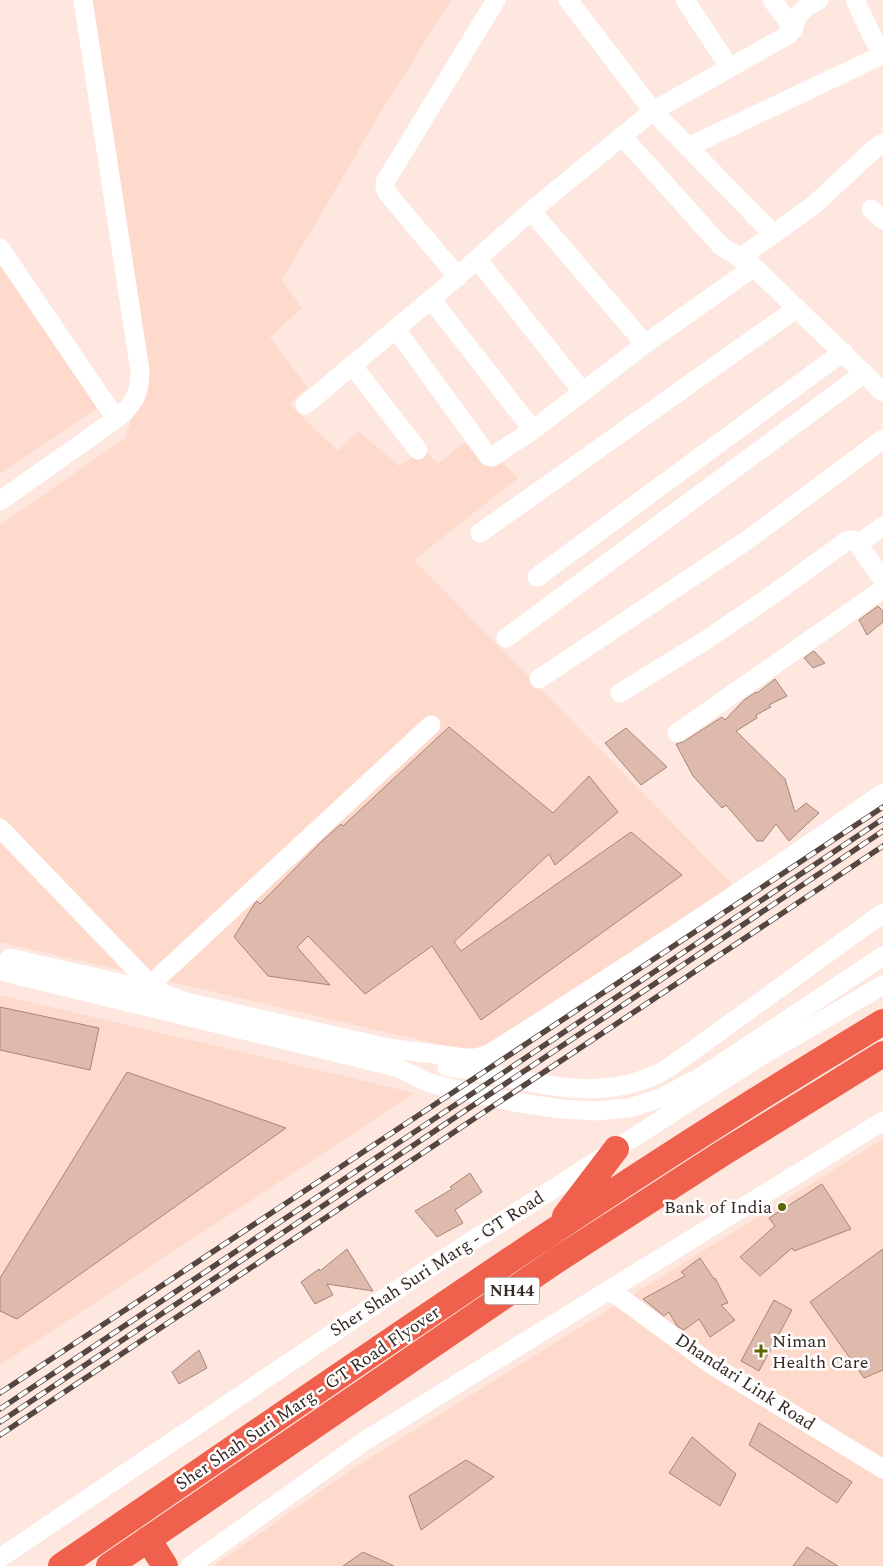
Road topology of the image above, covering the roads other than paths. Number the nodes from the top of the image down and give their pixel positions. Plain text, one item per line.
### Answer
1 (83, 0) edge
2 (496, 0) edge
3 (685, 0) edge
4 (772, 0) edge
5 (819, 0) edge
6 (855, 0) edge
7 (574, 2) edge
8 (794, 29) junction
9 (883, 55) edge
10 (730, 68) junction
11 (653, 111) junction
12 (622, 136) junction
13 (883, 143) edge
14 (688, 147) junction
15 (531, 211) junction
16 (774, 234) junction
17 (0, 248) edge
18 (477, 259) junction
19 (747, 262) junction
20 (458, 276) junction
21 (431, 299) junction
22 (797, 308) junction
23 (396, 330) junction
24 (645, 344) junction
25 (843, 352) junction
26 (352, 365) junction
27 (864, 373) junction
28 (582, 391) junction
29 (883, 392) edge
30 (304, 405) dead end
31 (116, 419) junction
32 (533, 430) junction
33 (883, 439) edge
34 (418, 450) dead end
35 (0, 501) edge
36 (883, 526) edge
37 (480, 533) dead end
38 (858, 544) junction
39 (537, 578) dead end
40 (883, 580) edge
41 (883, 589) edge
42 (506, 638) dead end
43 (539, 680) dead end
44 (620, 693) dead end
45 (431, 724) dead end
46 (677, 733) dead end
47 (883, 793) edge
48 (0, 828) edge
49 (883, 913) edge
50 (883, 956) edge
51 (0, 970) edge
52 (883, 985) edge
53 (157, 989) junction
54 (883, 1022) edge
55 (883, 1054) edge
56 (396, 1067) junction
57 (883, 1121) edge
58 (616, 1148) junction
59 (554, 1230) junction
60 (610, 1290) junction
61 (883, 1469) edge
62 (148, 1539) junction
63 (0, 1558) edge
64 (62, 1566) edge
65 (108, 1566) edge
66 (165, 1566) edge
67 (190, 1566) edge

1 - 31 street
2 - 20 street
3 - 10 street
4 - 8 street
5 - 8 street
6 - 9 street
7 - 11 street
8 - 10 street
9 - 14 street
10 - 11 street
11 - 12 street
11 - 14 street
12 - 15 street
12 - 19 street
13 - 16 street
14 - 16 street
15 - 18 street
15 - 24 street
16 - 19 street
17 - 31 street
18 - 20 street
18 - 28 street
19 - 22 street
19 - 24 street
20 - 21 street
21 - 23 street
21 - 32 street
22 - 25 street
22 - 37 street
23 - 26 street
23 - 32 street
24 - 28 street
25 - 27 street
25 - 39 street
26 - 30 street
26 - 34 street
27 - 29 street
27 - 42 street
28 - 32 street
31 - 35 street
33 - 43 street
36 - 38 street
38 - 40 street
38 - 44 street
41 - 46 street
45 - 53 street
47 - 53 street
48 - 53 street
49 - 56 street
50 - 56 street
51 - 53 street
51 - 56 street
52 - 58 street, Sher Shah Suri Marg - GT Road
54 - 59 highway, Sher Shah Suri Marg - GT Road / NH44
55 - 62 highway, NH44
57 - 60 street
58 - 59 highway
58 - 63 street, Sher Shah Suri Marg - GT Road
59 - 64 highway, Sher Shah Suri Marg - GT Road Flyover / NH44
60 - 61 street, Dhandari Link Road
60 - 67 street
62 - 65 highway, NH44
62 - 66 highway

